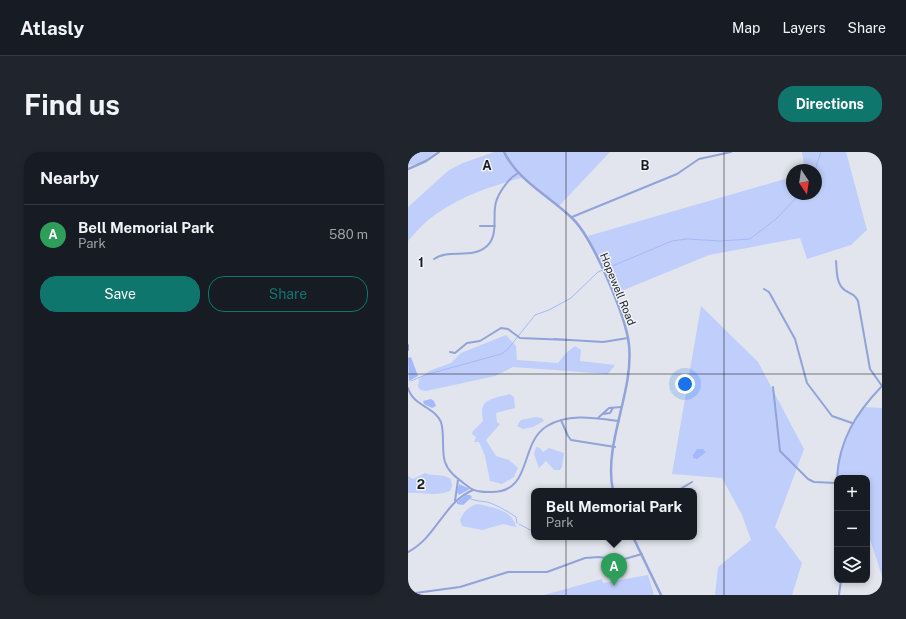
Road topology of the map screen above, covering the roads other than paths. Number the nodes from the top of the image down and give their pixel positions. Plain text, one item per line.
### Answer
1 (439, 152) edge
2 (504, 152) edge
3 (731, 152) edge
4 (408, 169) edge
5 (518, 173) junction
6 (572, 217) junction
7 (480, 226) dead end
8 (495, 226) junction
9 (434, 258) dead end
10 (836, 261) dead end
11 (764, 289) dead end
12 (628, 338) junction
13 (408, 345) edge
14 (408, 350) edge
15 (450, 352) dead end
16 (882, 386) edge
17 (773, 387) dead end
18 (408, 388) edge
19 (621, 407) junction
20 (595, 418) junction
21 (561, 420) junction
22 (619, 420) junction
23 (852, 423) junction
24 (615, 447) junction
25 (838, 475) edge
26 (459, 480) junction
27 (692, 482) dead end
28 (834, 483) edge
29 (613, 488) edge
30 (682, 488) edge
31 (473, 490) junction
32 (455, 502) junction
33 (635, 540) edge
34 (408, 552) edge
35 (642, 554) junction
36 (840, 583) edge
37 (408, 594) edge
38 (661, 595) edge
39 (839, 595) edge

1 - 4 street
2 - 5 street, Hopewell Road
3 - 6 street
5 - 6 street, Hopewell Road
5 - 8 street
6 - 12 street, Hopewell Road
7 - 8 street
8 - 9 street
10 - 16 street
11 - 23 street
12 - 15 street
12 - 19 street, Hopewell Road
13 - 14 street
16 - 23 street
17 - 28 street
18 - 26 street
19 - 20 street
19 - 22 street, Hopewell Road
20 - 21 street
20 - 22 street
21 - 24 street
21 - 31 street
22 - 24 street, Hopewell Road
23 - 25 street
24 - 29 street, Hopewell Road
26 - 31 street
26 - 32 street
27 - 30 street
31 - 32 street
32 - 34 street
33 - 35 street
35 - 37 street
35 - 38 street
36 - 39 street

